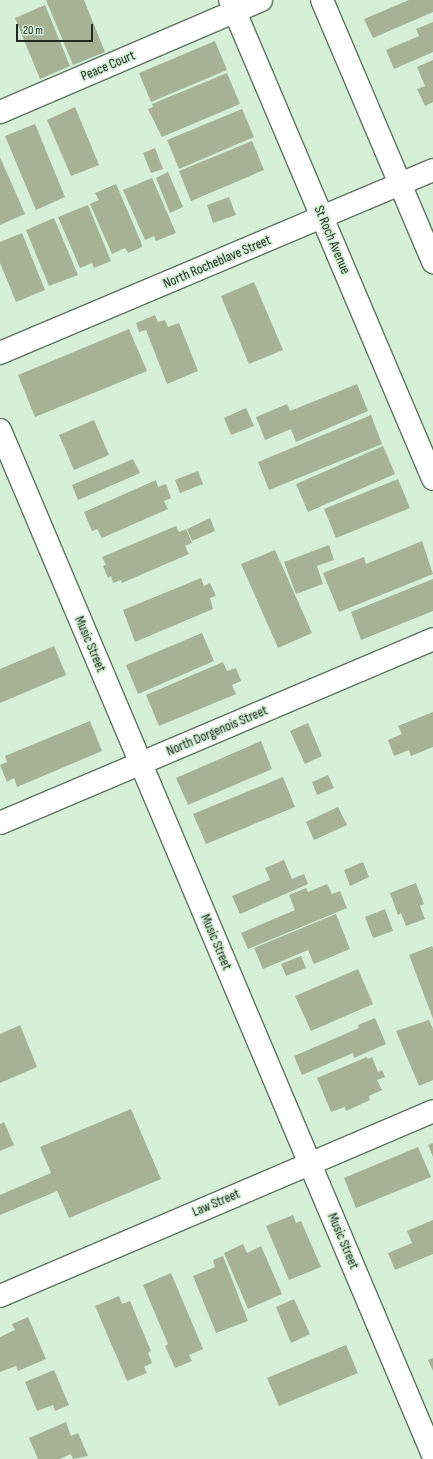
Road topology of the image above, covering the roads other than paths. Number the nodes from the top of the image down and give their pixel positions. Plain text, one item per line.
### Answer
1 (261, 0) edge
2 (322, 0) edge
3 (233, 6) edge
4 (0, 112) edge
5 (433, 170) edge
6 (400, 183) junction
7 (322, 217) junction
8 (433, 262) edge
9 (0, 353) edge
10 (0, 430) edge
11 (433, 479) edge
12 (433, 639) edge
13 (141, 763) junction
14 (0, 823) edge
15 (433, 1111) edge
16 (310, 1164) junction
17 (0, 1296) edge
18 (433, 1455) edge

1 - 3 street, Peace Court
2 - 6 street
3 - 4 street, Peace Court
3 - 7 street, St Roch Avenue
5 - 6 street, North Rocheblave Street
6 - 7 street, North Rocheblave Street
6 - 8 street
7 - 9 street, North Rocheblave Street
7 - 11 street, St Roch Avenue
10 - 13 street, Music Street
12 - 13 street, North Dorgenois Street
13 - 14 street, North Dorgenois Street
13 - 16 street, Music Street
15 - 16 street, Law Street
16 - 17 street, Law Street
16 - 18 street, Music Street

